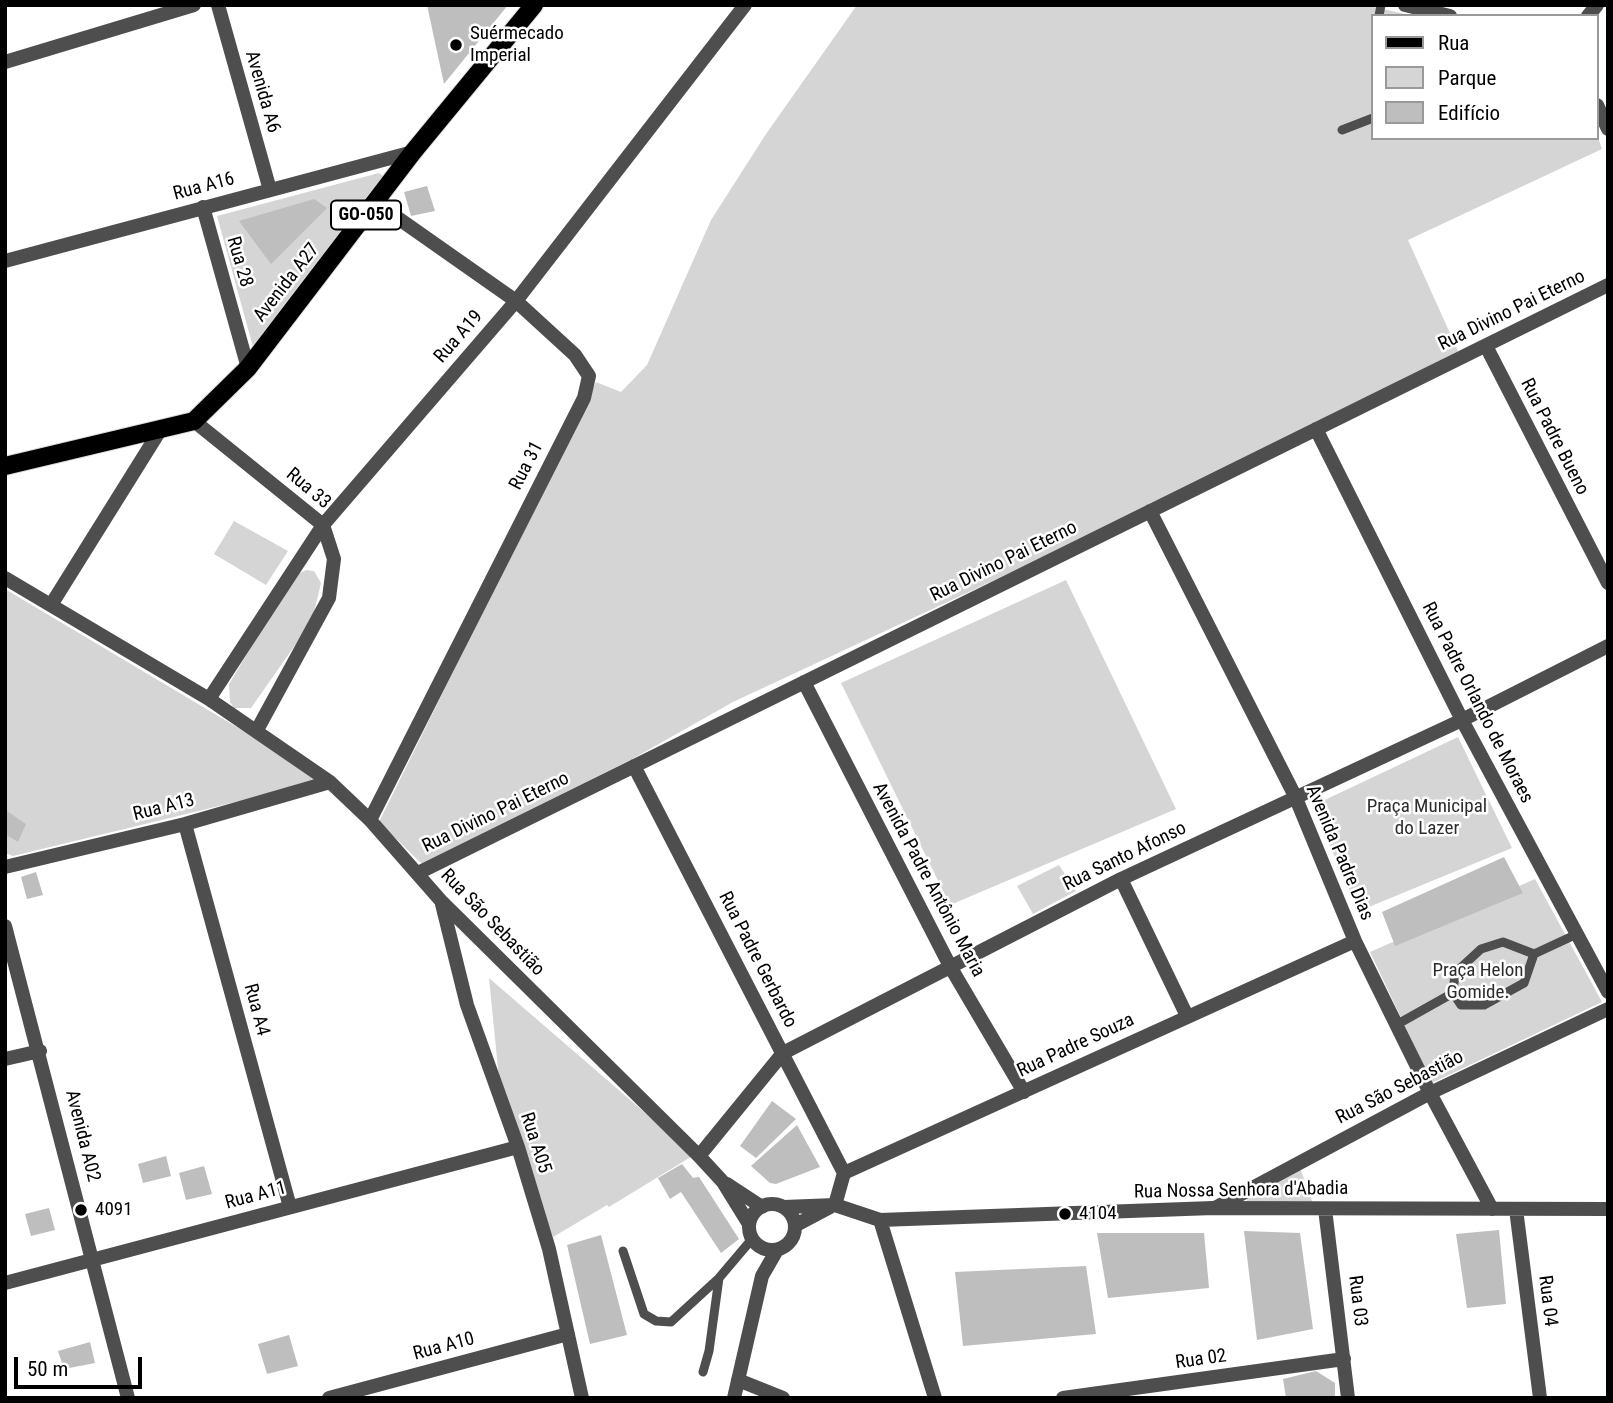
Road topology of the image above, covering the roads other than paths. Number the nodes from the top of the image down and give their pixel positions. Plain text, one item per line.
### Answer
1 (194, 5) edge
2 (218, 5) edge
3 (534, 5) edge
4 (745, 5) edge
5 (1405, 5) edge
6 (1442, 14) edge
7 (5, 62) edge
8 (1599, 109) edge
9 (1372, 118) edge
10 (1608, 129) edge
11 (1342, 130) dead end
12 (413, 152) junction
13 (270, 190) junction
14 (376, 202) junction
15 (203, 207) junction
16 (5, 261) edge
17 (1608, 285) edge
18 (516, 301) junction
19 (1486, 346) junction
20 (248, 368) junction
21 (194, 421) junction
22 (1316, 429) junction
23 (159, 432) junction
24 (5, 466) edge
25 (1150, 511) junction
26 (323, 525) junction
27 (5, 578) edge
28 (1608, 583) edge
29 (51, 605) junction
30 (1608, 646) edge
31 (804, 682) junction
32 (209, 699) junction
33 (1462, 720) junction
34 (257, 730) junction
35 (634, 766) junction
36 (330, 782) junction
37 (1295, 796) junction
38 (370, 820) junction
39 (185, 824) junction
40 (5, 867) edge
41 (418, 873) junction
42 (1121, 880) junction
43 (442, 902) junction
44 (5, 926) edge
45 (1577, 934) junction
46 (1355, 941) junction
47 (1534, 954) junction
48 (951, 968) junction
49 (1608, 992) edge
50 (1453, 993) junction
51 (1608, 1009) edge
52 (1186, 1016) junction
53 (1396, 1025) junction
54 (40, 1051) junction
55 (783, 1053) junction
56 (5, 1059) edge
57 (1024, 1092) junction
58 (1430, 1093) junction
59 (518, 1147) junction
60 (699, 1156) junction
61 (844, 1173) junction
62 (723, 1182) junction
63 (835, 1205) junction
64 (1604, 1206) edge
65 (290, 1207) junction
66 (762, 1207) junction
67 (784, 1207) junction
68 (1213, 1208) junction
69 (1325, 1209) junction
70 (1492, 1209) junction
71 (1516, 1209) junction
72 (880, 1220) junction
73 (749, 1224) junction
74 (796, 1225) junction
75 (755, 1242) junction
76 (777, 1250) junction
77 (623, 1251) dead end
78 (93, 1260) junction
79 (762, 1276) junction
80 (719, 1279) junction
81 (5, 1283) edge
82 (568, 1334) junction
83 (1344, 1359) junction
84 (703, 1372) dead end
85 (738, 1380) junction
86 (1149, 1392) edge
87 (128, 1398) edge
88 (329, 1398) edge
89 (582, 1398) edge
90 (734, 1398) edge
91 (783, 1398) edge
92 (935, 1398) edge
93 (1063, 1398) edge
94 (1348, 1398) edge
95 (1540, 1398) edge

1 - 7 street
2 - 13 street, Avenida A6
3 - 12 main road, Avenida A27 / GO-050
4 - 18 street, Rua A19
5 - 6 street
8 - 10 street
9 - 11 lane
12 - 13 street, Rua A16
12 - 14 main road, Avenida A27 / GO-050
13 - 15 street, Rua A16
14 - 18 street, Rua 31
14 - 20 main road, Avenida A27 / GO-050
15 - 16 street, Rua A16
15 - 20 street, Rua 28
17 - 19 street, Rua Divino Pai Eterno
18 - 26 street, Rua A19
18 - 38 street, Rua 31
19 - 22 street, Rua Divino Pai Eterno
19 - 28 street, Rua Padre Bueno
20 - 21 main road, Avenida A27 / GO-050
21 - 23 main road, Avenida A27 / GO-050
21 - 26 street, Rua 33
22 - 25 street, Rua Divino Pai Eterno
22 - 33 street, Rua Padre Orlando de Moraes
23 - 24 main road, Avenida A27 / GO-050
23 - 29 street
25 - 31 street, Rua Divino Pai Eterno
25 - 37 street, Avenida Padre Dias
26 - 32 street, Rua A19
26 - 34 street, Rua 33
27 - 29 street, Rua São Sebastião
29 - 32 street, Rua São Sebastião
30 - 33 street, Rua Santo Afonso
31 - 35 street, Rua Divino Pai Eterno
31 - 48 street, Avenida Padre Antônio Maria
32 - 34 street, Rua São Sebastião
33 - 37 street, Rua Santo Afonso
33 - 45 street, Rua Padre Orlando de Moraes
34 - 36 street, Rua São Sebastião
35 - 41 street, Rua Divino Pai Eterno
35 - 55 street, Rua Padre Gerbardo
36 - 38 street, Rua São Sebastião
36 - 39 street, Rua A13
37 - 42 street, Rua Santo Afonso
37 - 46 street, Avenida Padre Dias
38 - 41 street, Rua São Sebastião
39 - 40 street, Rua A13
39 - 65 street, Rua A4
41 - 43 street, Rua São Sebastião
42 - 48 street, Rua Santo Afonso
42 - 52 street
43 - 59 street, Rua A05
43 - 60 street, Rua São Sebastião
44 - 54 street, Avenida A02
45 - 47 lane
45 - 49 street, Rua Padre Orlando de Moraes
46 - 52 street, Rua Padre Souza
46 - 53 street, Avenida Padre Dias
47 - 50 lane
47 - 50 lane
48 - 55 street, Rua Santo Afonso
48 - 57 street, Avenida Padre Antônio Maria
50 - 53 lane
51 - 58 street, Rua São Sebastião
52 - 57 street, Rua Padre Souza
53 - 58 street, Avenida Padre Dias
54 - 56 street
54 - 78 street, Avenida A02
55 - 60 street, Rua Santo Afonso
55 - 61 street, Rua Padre Gerbardo
57 - 61 street, Rua Padre Souza
58 - 68 street, Rua São Sebastião
58 - 70 street, Avenida Padre Dias
59 - 65 street, Rua A11
59 - 82 street, Rua A05
60 - 62 street, Rua São Sebastião
61 - 63 street
62 - 66 street, Rua São Sebastião
62 - 73 street, Rua São Sebastião
63 - 67 street, Rua Nossa Senhora d'Abadia
63 - 72 street, Rua Nossa Senhora d'Abadia
63 - 74 street
64 - 71 street, Rua Nossa Senhora d'Abadia
65 - 78 street, Rua A11
66 - 67 street
66 - 73 street
67 - 74 street
68 - 69 street, Rua Nossa Senhora d'Abadia
68 - 72 street, Rua Nossa Senhora d'Abadia
69 - 70 street, Rua Nossa Senhora d'Abadia
69 - 83 street, Rua 03
70 - 71 street, Rua Nossa Senhora d'Abadia
71 - 95 street, Rua 04
72 - 92 street
73 - 75 street
74 - 76 street
75 - 76 street
75 - 79 street
75 - 80 lane
76 - 79 street
77 - 80 lane
78 - 81 street, Rua A11
78 - 87 street, Avenida A02
79 - 85 street
80 - 84 lane
82 - 88 street, Rua A10
82 - 89 street, Rua A05
83 - 86 street, Rua 02
83 - 94 street, Rua 03
85 - 90 street
85 - 91 street
86 - 93 street, Rua 02

